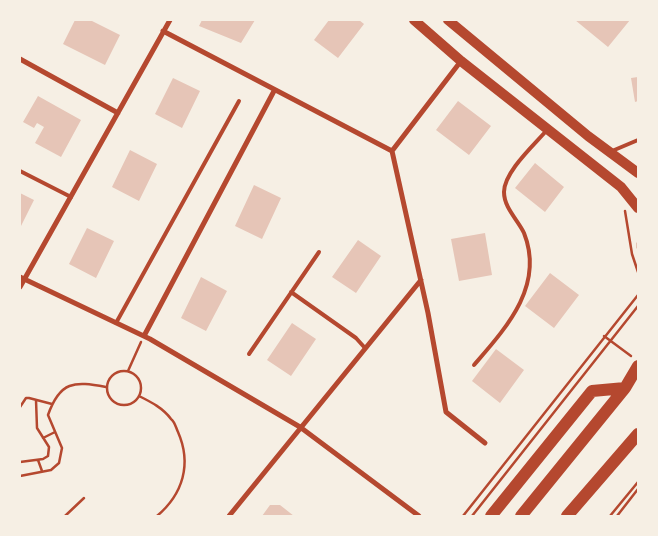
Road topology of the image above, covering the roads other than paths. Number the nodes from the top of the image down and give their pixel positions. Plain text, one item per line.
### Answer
1 (170, 20) edge
2 (414, 20) edge
3 (448, 20) edge
4 (163, 31) junction
5 (20, 59) edge
6 (461, 60) junction
7 (274, 90) junction
8 (238, 101) dead end
9 (118, 112) junction
10 (548, 130) junction
11 (638, 140) edge
12 (392, 151) junction
13 (610, 152) junction
14 (20, 171) edge
15 (638, 173) edge
16 (71, 197) junction
17 (638, 208) edge
18 (319, 252) dead end
19 (22, 278) edge
20 (421, 280) junction
21 (20, 287) edge
22 (291, 292) junction
23 (116, 323) junction
24 (144, 336) junction
25 (365, 348) junction
26 (249, 354) dead end
27 (474, 365) dead end
28 (638, 366) edge
29 (625, 388) junction
30 (300, 427) junction
31 (638, 434) edge
32 (485, 443) dead end
33 (570, 513) edge
34 (229, 516) edge
35 (419, 516) edge
36 (491, 516) edge
37 (521, 516) edge

1 - 4 street
2 - 6 main road
3 - 13 main road
4 - 7 street
4 - 9 street
5 - 9 street
6 - 10 main road
6 - 12 street
7 - 12 street
7 - 24 street
8 - 23 lane
9 - 16 street
10 - 17 main road
10 - 27 lane
11 - 13 lane
12 - 20 street
13 - 15 main road
14 - 16 lane
16 - 19 street
18 - 22 lane
19 - 21 street
19 - 23 street
20 - 25 street
20 - 32 street
22 - 25 lane
22 - 26 lane
23 - 24 street
24 - 30 street
25 - 30 street
28 - 29 main road
29 - 36 main road
29 - 37 main road
30 - 34 street
30 - 35 street
31 - 33 main road

